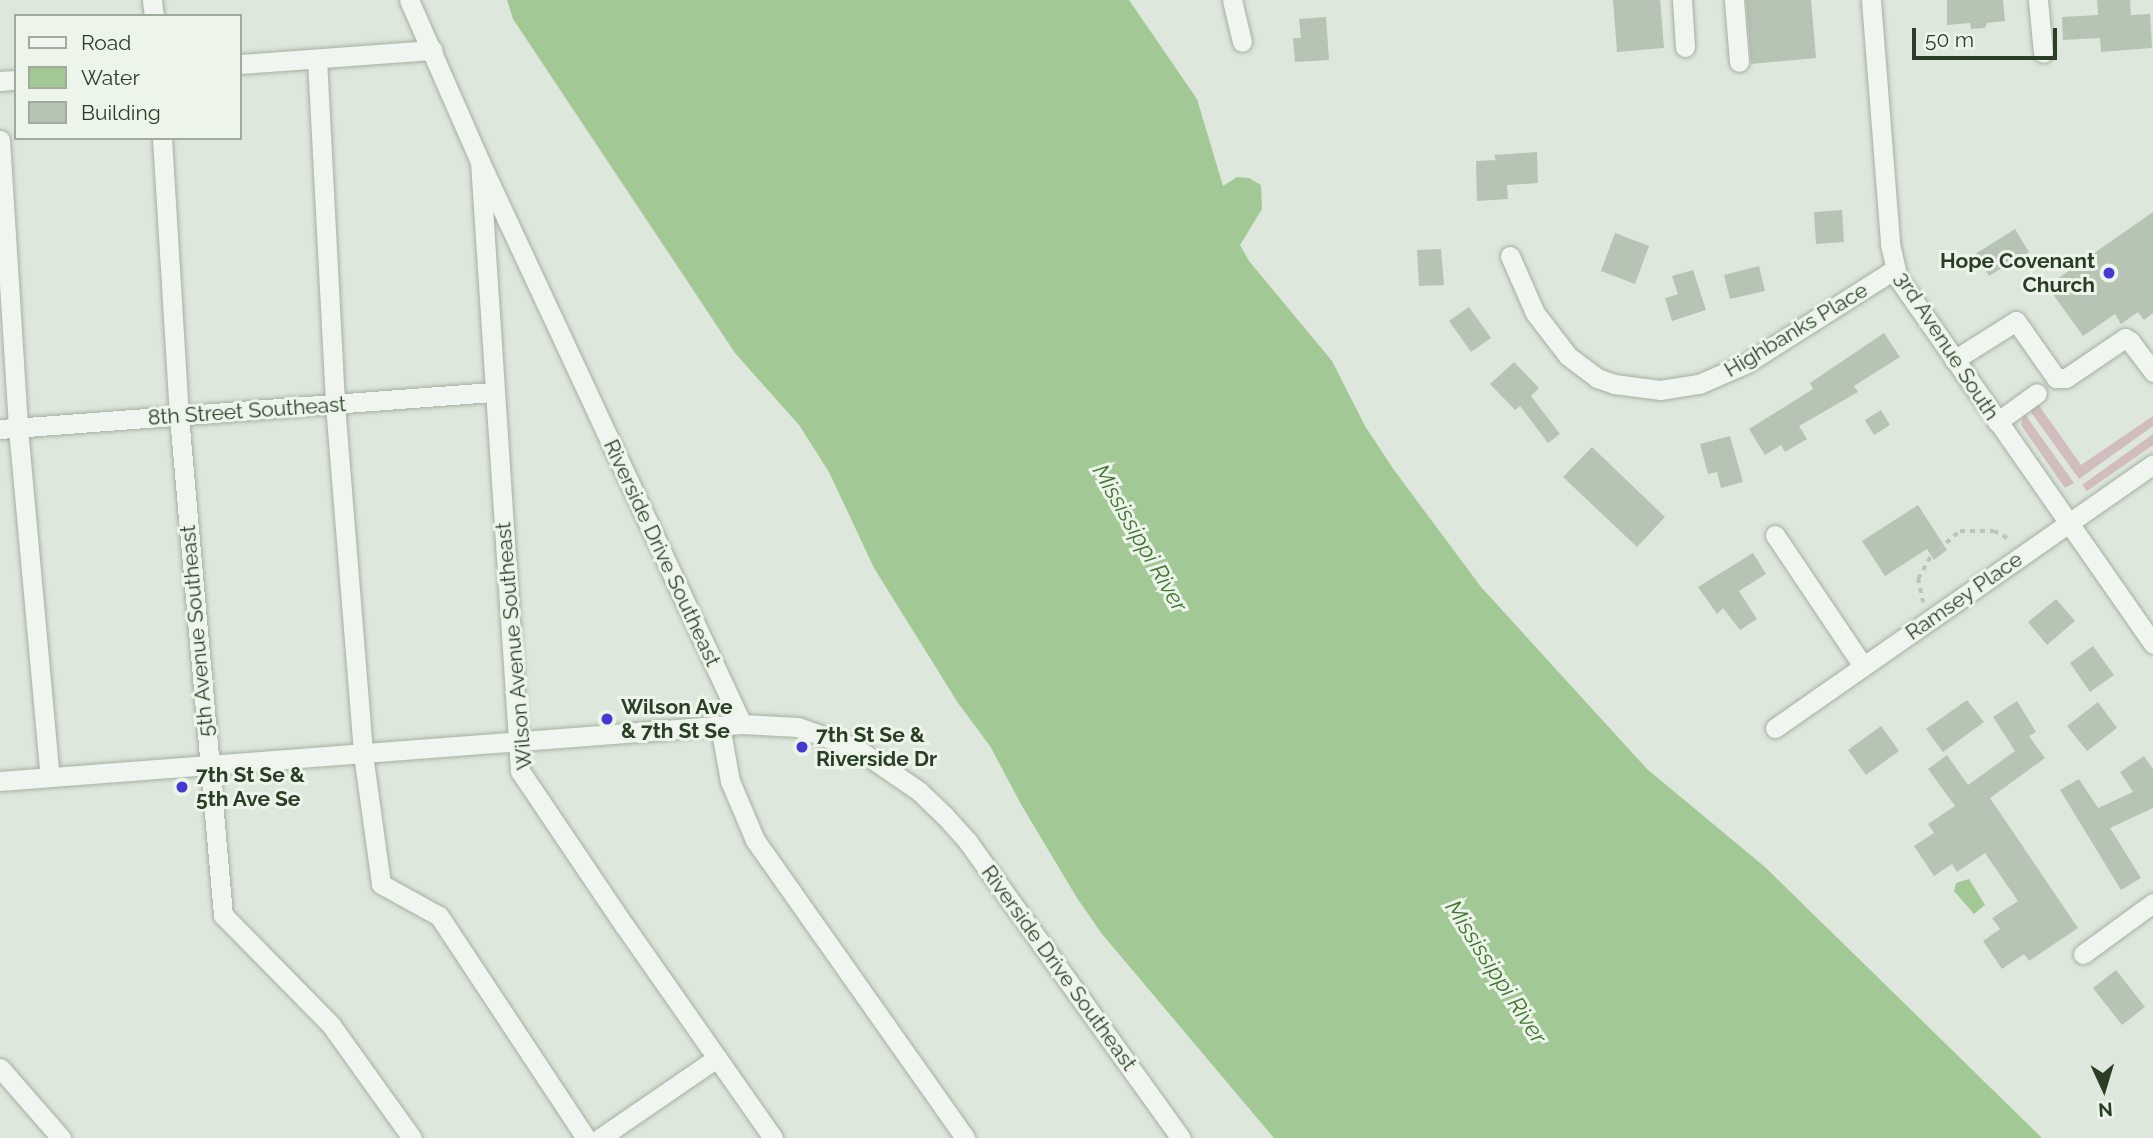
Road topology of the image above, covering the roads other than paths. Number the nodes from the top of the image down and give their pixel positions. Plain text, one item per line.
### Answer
1 (410, 0) edge
2 (1232, 0) edge
3 (1682, 0) edge
4 (1734, 0) edge
5 (1871, 0) edge
6 (2038, 0) edge
7 (1242, 42) dead end
8 (1685, 47) dead end
9 (432, 50) junction
10 (2043, 53) dead end
11 (317, 59) junction
12 (1739, 62) dead end
13 (242, 64) edge
14 (0, 140) edge
15 (162, 140) edge
16 (480, 162) junction
17 (1510, 256) dead end
18 (1895, 269) junction
19 (1954, 360) junction
20 (2153, 372) edge
21 (495, 392) junction
22 (2037, 393) dead end
23 (335, 404) junction
24 (179, 416) junction
25 (1997, 422) junction
26 (9, 428) edge
27 (2153, 464) edge
28 (2068, 523) junction
29 (1775, 535) dead end
30 (2153, 644) edge
31 (1863, 666) junction
32 (742, 724) junction
33 (720, 726) junction
34 (1775, 728) dead end
35 (518, 742) junction
36 (363, 754) junction
37 (209, 765) junction
38 (50, 777) junction
39 (0, 781) edge
40 (2153, 904) edge
41 (2083, 954) dead end
42 (717, 1058) junction
43 (0, 1068) edge
44 (1177, 1137) edge
45 (61, 1138) edge
46 (412, 1138) edge
47 (586, 1138) edge
48 (600, 1138) edge
49 (773, 1138) edge
50 (965, 1138) edge

1 - 9 street, Riverside Drive Southeast
2 - 7 street
3 - 8 street
4 - 12 street
5 - 18 street, 3rd Avenue South
6 - 10 street
9 - 11 street
9 - 16 street, Riverside Drive Southeast
11 - 13 street
11 - 23 street
14 - 26 street
15 - 24 street, 5th Avenue Southeast
16 - 21 street, Wilson Avenue Southeast
16 - 32 street, Riverside Drive Southeast
17 - 18 street, Highbanks Place
18 - 19 street, 3rd Avenue South
19 - 20 street
19 - 25 street, 3rd Avenue South
21 - 23 street, 8th Street Southeast
21 - 35 street, Wilson Avenue Southeast
22 - 25 street
23 - 24 street, 8th Street Southeast
23 - 36 street
24 - 26 street, 8th Street Southeast
24 - 37 street, 5th Avenue Southeast
25 - 28 street, 3rd Avenue South
26 - 38 street
27 - 28 street, Ramsey Place
28 - 30 street, 3rd Avenue South
28 - 31 street, Ramsey Place
29 - 31 street
31 - 34 street, Ramsey Place
32 - 33 street
32 - 44 street, Riverside Drive Southeast
33 - 35 street
33 - 50 street
35 - 36 street
35 - 42 street, Wilson Avenue Southeast
36 - 37 street
36 - 47 street
37 - 38 street
37 - 46 street, 5th Avenue Southeast
38 - 39 street
40 - 41 street
42 - 48 street
42 - 49 street, Wilson Avenue Southeast
43 - 45 street

